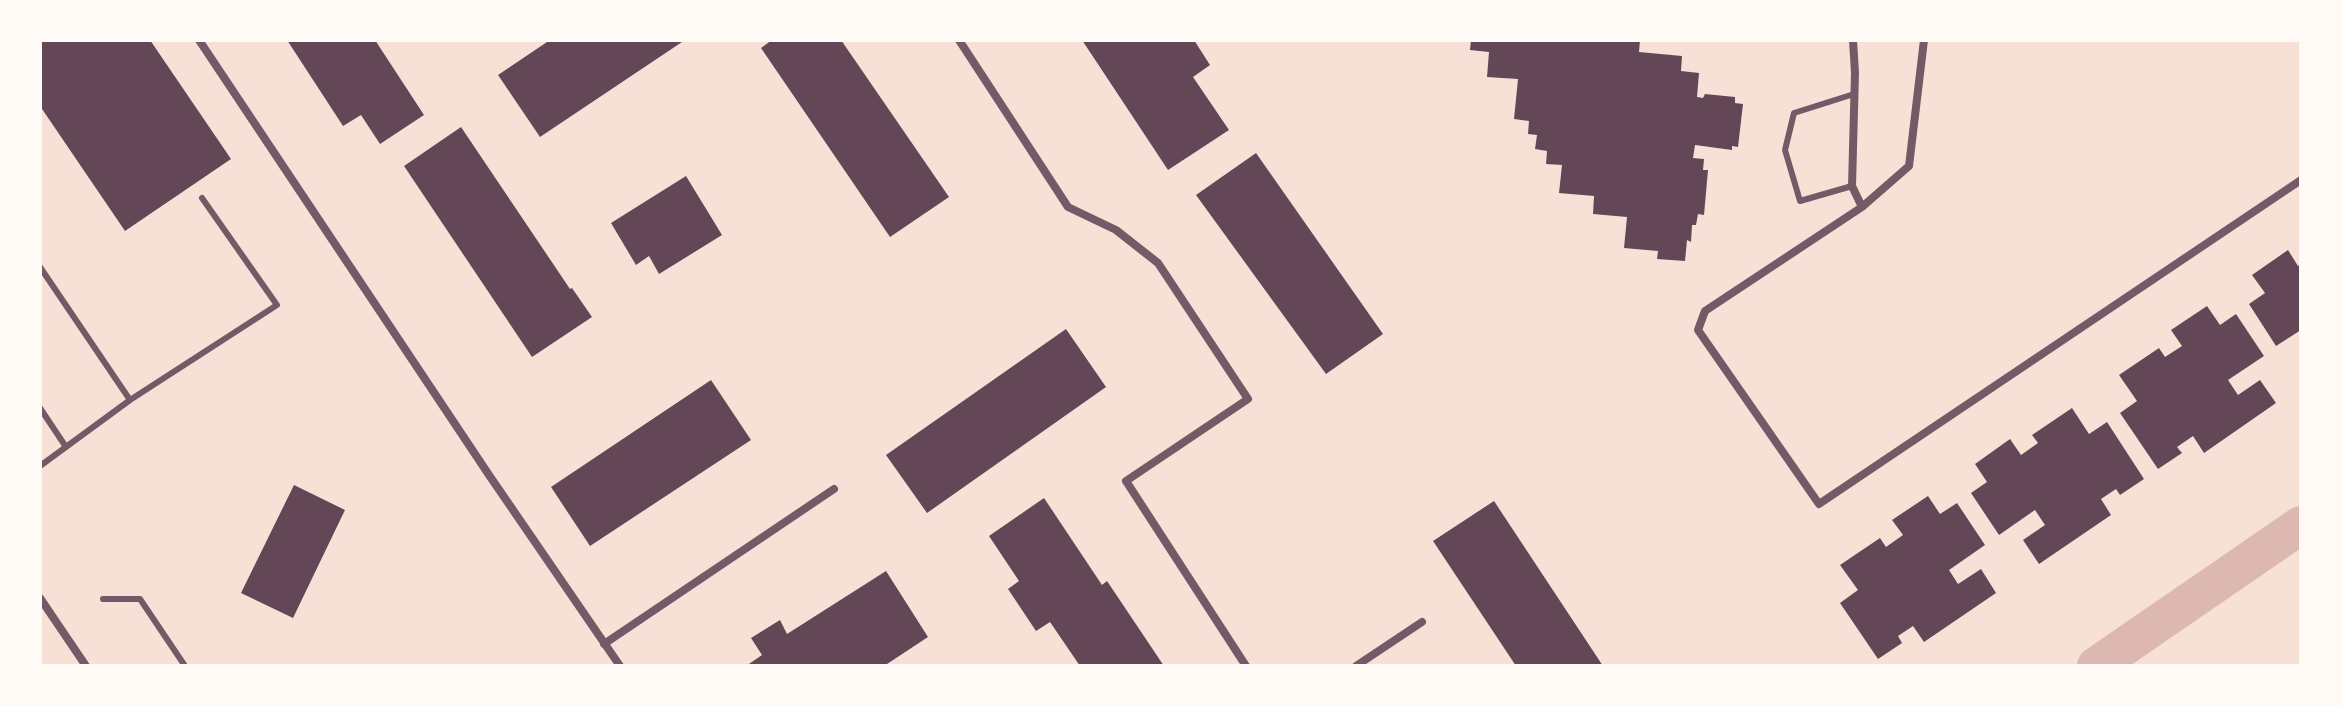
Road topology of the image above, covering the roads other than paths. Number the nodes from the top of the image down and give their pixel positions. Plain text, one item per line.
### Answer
1 (199, 40) edge
2 (959, 40) edge
3 (1853, 40) edge
4 (1924, 40) edge
5 (1854, 94) junction
6 (2301, 180) edge
7 (1852, 186) junction
8 (202, 198) dead end
9 (1862, 207) junction
10 (40, 267) edge
11 (130, 400) junction
12 (40, 408) edge
13 (66, 447) junction
14 (40, 466) edge
15 (834, 489) dead end
16 (40, 598) edge
17 (103, 599) dead end
18 (1422, 622) dead end
19 (604, 644) junction
20 (86, 666) edge
21 (185, 666) edge
22 (620, 666) edge
23 (1246, 666) edge
24 (1356, 666) edge

1 - 19 street
2 - 23 street
3 - 5 street
4 - 9 street
5 - 7 street
5 - 7 lane
6 - 9 street
7 - 9 street
8 - 11 lane
10 - 11 lane
11 - 13 lane
12 - 13 lane
13 - 14 lane
15 - 19 street
16 - 20 street
17 - 21 lane
18 - 24 street
19 - 22 street

